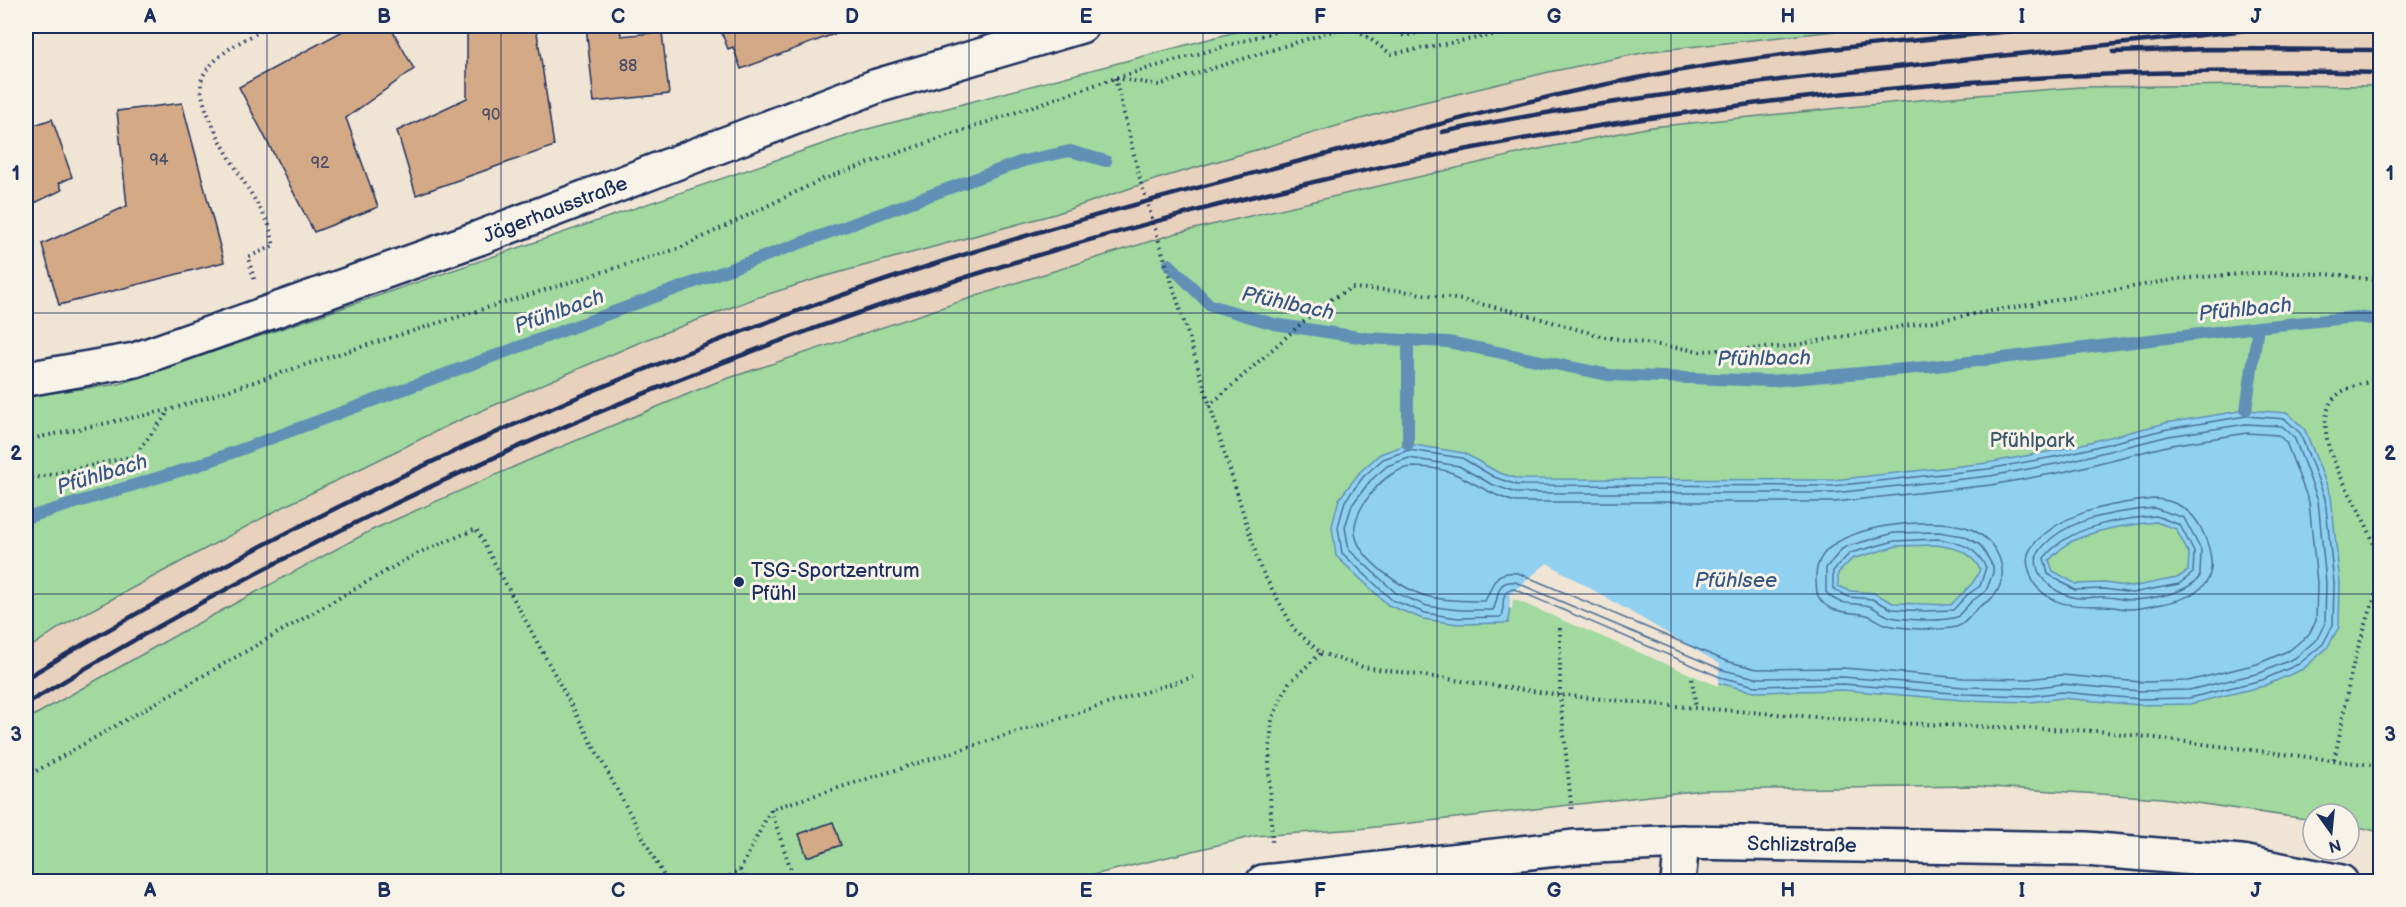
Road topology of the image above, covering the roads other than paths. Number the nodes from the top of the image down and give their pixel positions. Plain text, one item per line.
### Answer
1 (1081, 26) edge
2 (26, 379) edge
3 (1682, 842) junction
4 (1269, 880) edge
5 (1678, 882) edge
6 (2341, 882) edge

1 - 2 street, Jägerhausstraße
3 - 4 street, Schlizstraße
3 - 5 street
3 - 6 street, Schlizstraße

